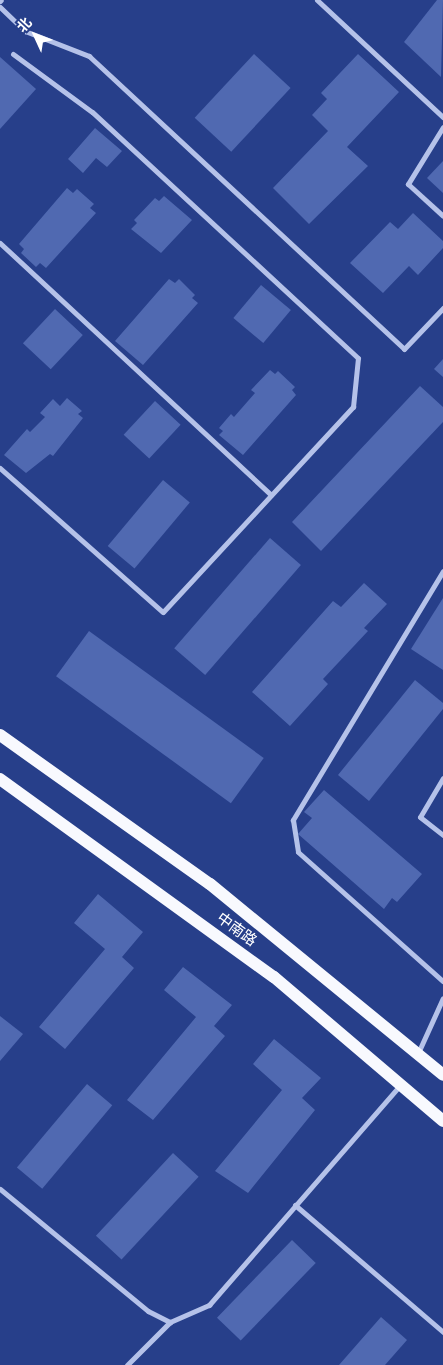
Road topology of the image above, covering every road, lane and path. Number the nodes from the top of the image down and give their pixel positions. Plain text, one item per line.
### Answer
1 (317, 0) edge
2 (0, 8) edge
3 (13, 54) dead end
4 (443, 117) edge
5 (443, 127) edge
6 (443, 216) edge
7 (0, 243) edge
8 (443, 308) edge
9 (0, 468) edge
10 (271, 495) junction
11 (443, 571) edge
12 (0, 735) edge
13 (0, 778) edge
14 (443, 778) edge
15 (443, 835) edge
16 (443, 980) edge
17 (443, 998) edge
18 (418, 1054) junction
19 (443, 1075) edge
20 (400, 1085) junction
21 (443, 1121) edge
22 (0, 1189) edge
23 (295, 1205) junction
24 (170, 1322) junction
25 (443, 1332) edge
26 (128, 1365) edge

1 - 4 street
2 - 8 street
3 - 10 street
5 - 6 street
7 - 10 street
9 - 10 street
11 - 16 street
12 - 18 main road
13 - 20 main road, 中南路
14 - 15 street
17 - 18 street
18 - 19 main road
20 - 21 main road, 中南路
20 - 23 street
22 - 24 street
23 - 24 street
23 - 25 street
24 - 26 street

